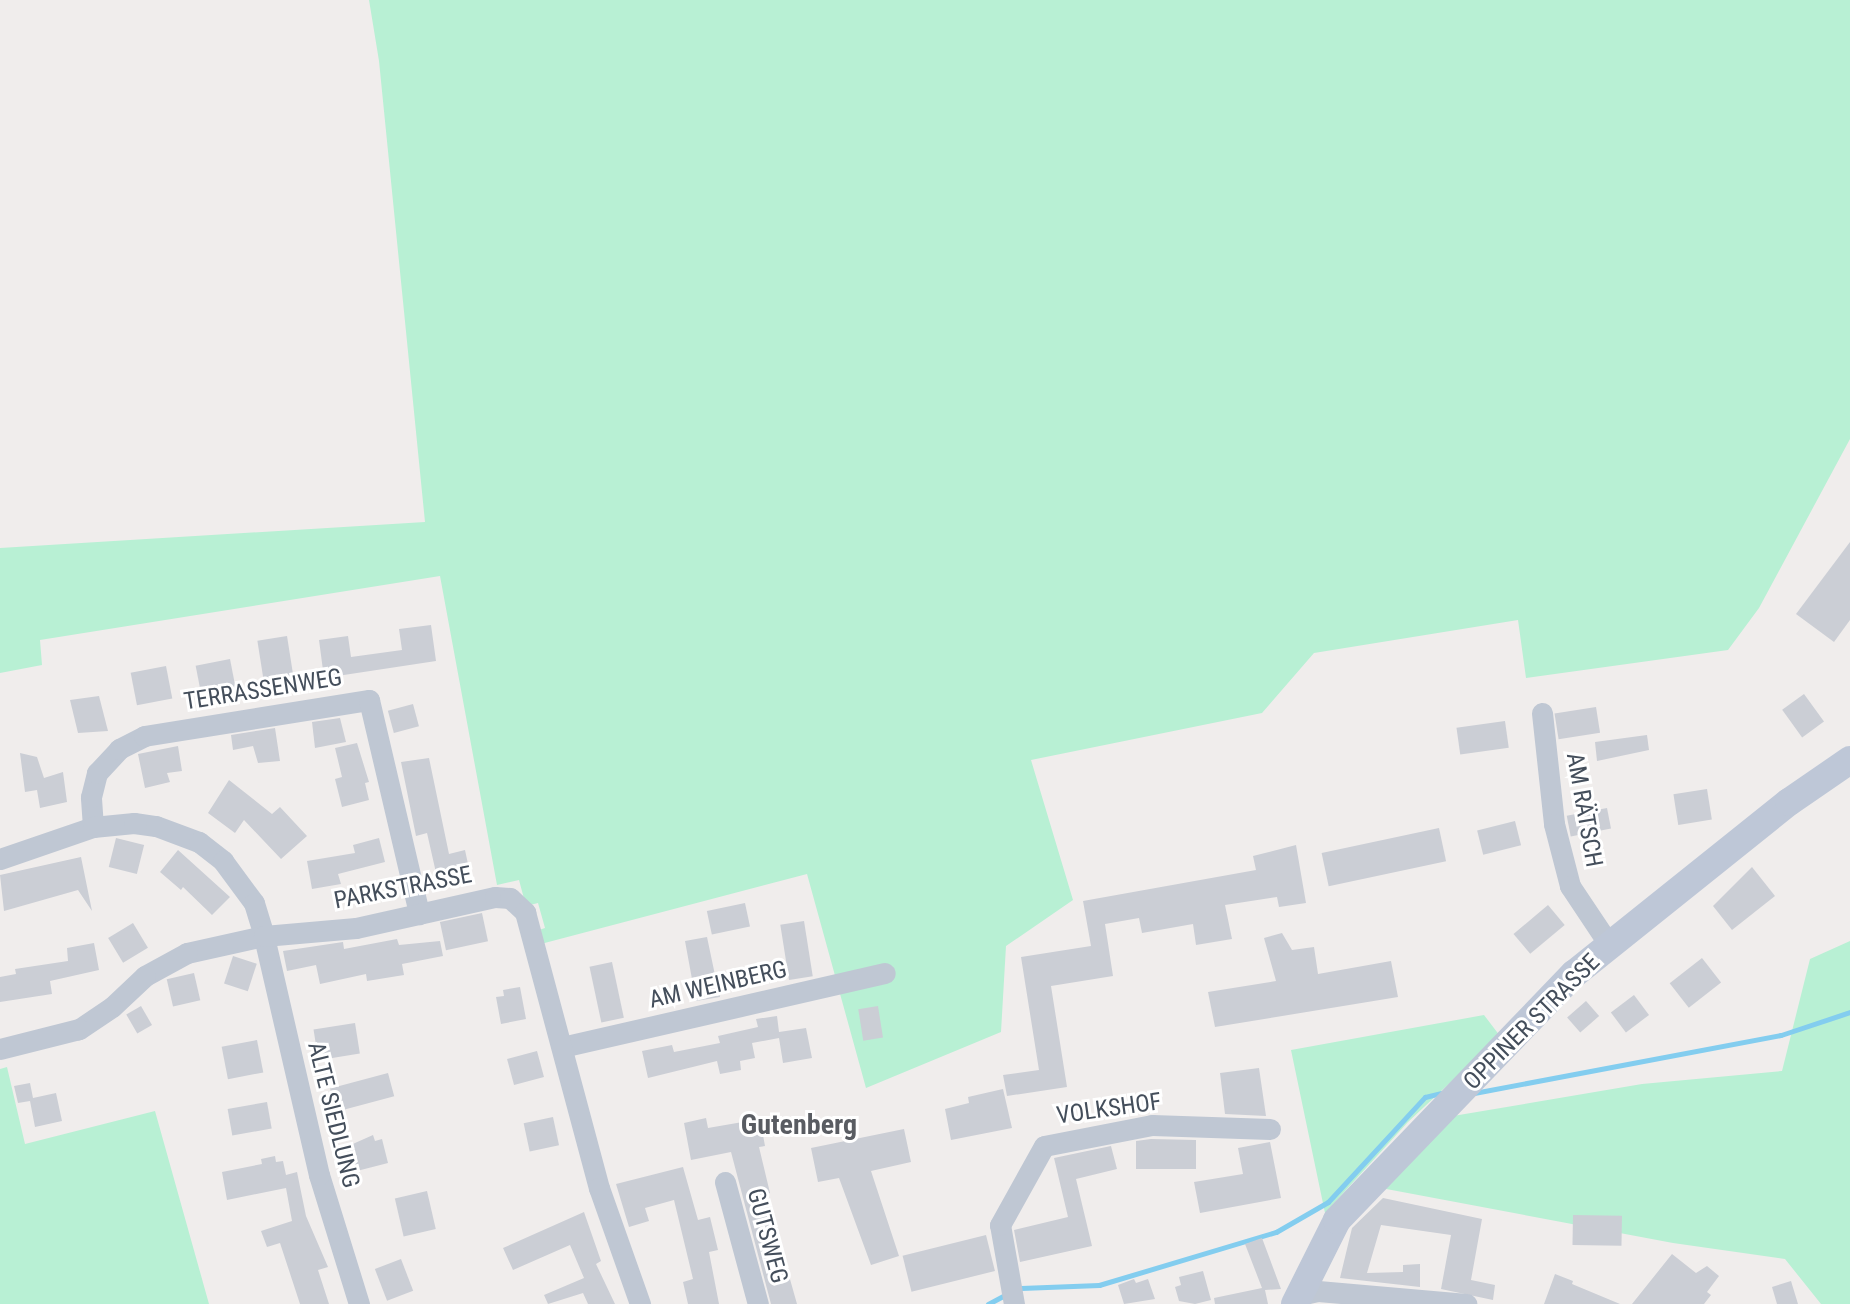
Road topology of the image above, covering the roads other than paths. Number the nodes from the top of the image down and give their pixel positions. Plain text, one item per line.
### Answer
1 (1542, 713) dead end
2 (1850, 760) edge
3 (93, 827) junction
4 (0, 859) edge
5 (419, 915) junction
6 (264, 936) junction
7 (1610, 946) junction
8 (885, 974) dead end
9 (562, 1047) junction
10 (0, 1049) edge
11 (1270, 1129) dead end
12 (725, 1182) dead end
13 (1297, 1299) edge
14 (359, 1304) edge
15 (640, 1304) edge
16 (758, 1304) edge
17 (1014, 1304) edge
18 (1466, 1304) edge

1 - 7 street, AM RÄTSCH
2 - 7 street, OPPINER STRASSE
3 - 4 street
3 - 5 street, TERRASSENWEG
3 - 6 street
5 - 6 street, PARKSTRASSE
5 - 9 street, PARKSTRASSE
6 - 10 street, PARKSTRASSE
6 - 14 street, ALTE SIEDLUNG
7 - 13 street, OPPINER STRASSE
8 - 9 street, AM WEINBERG
9 - 15 street
11 - 17 street, VOLKSHOF
12 - 16 street, GUTSWEG
13 - 18 street

